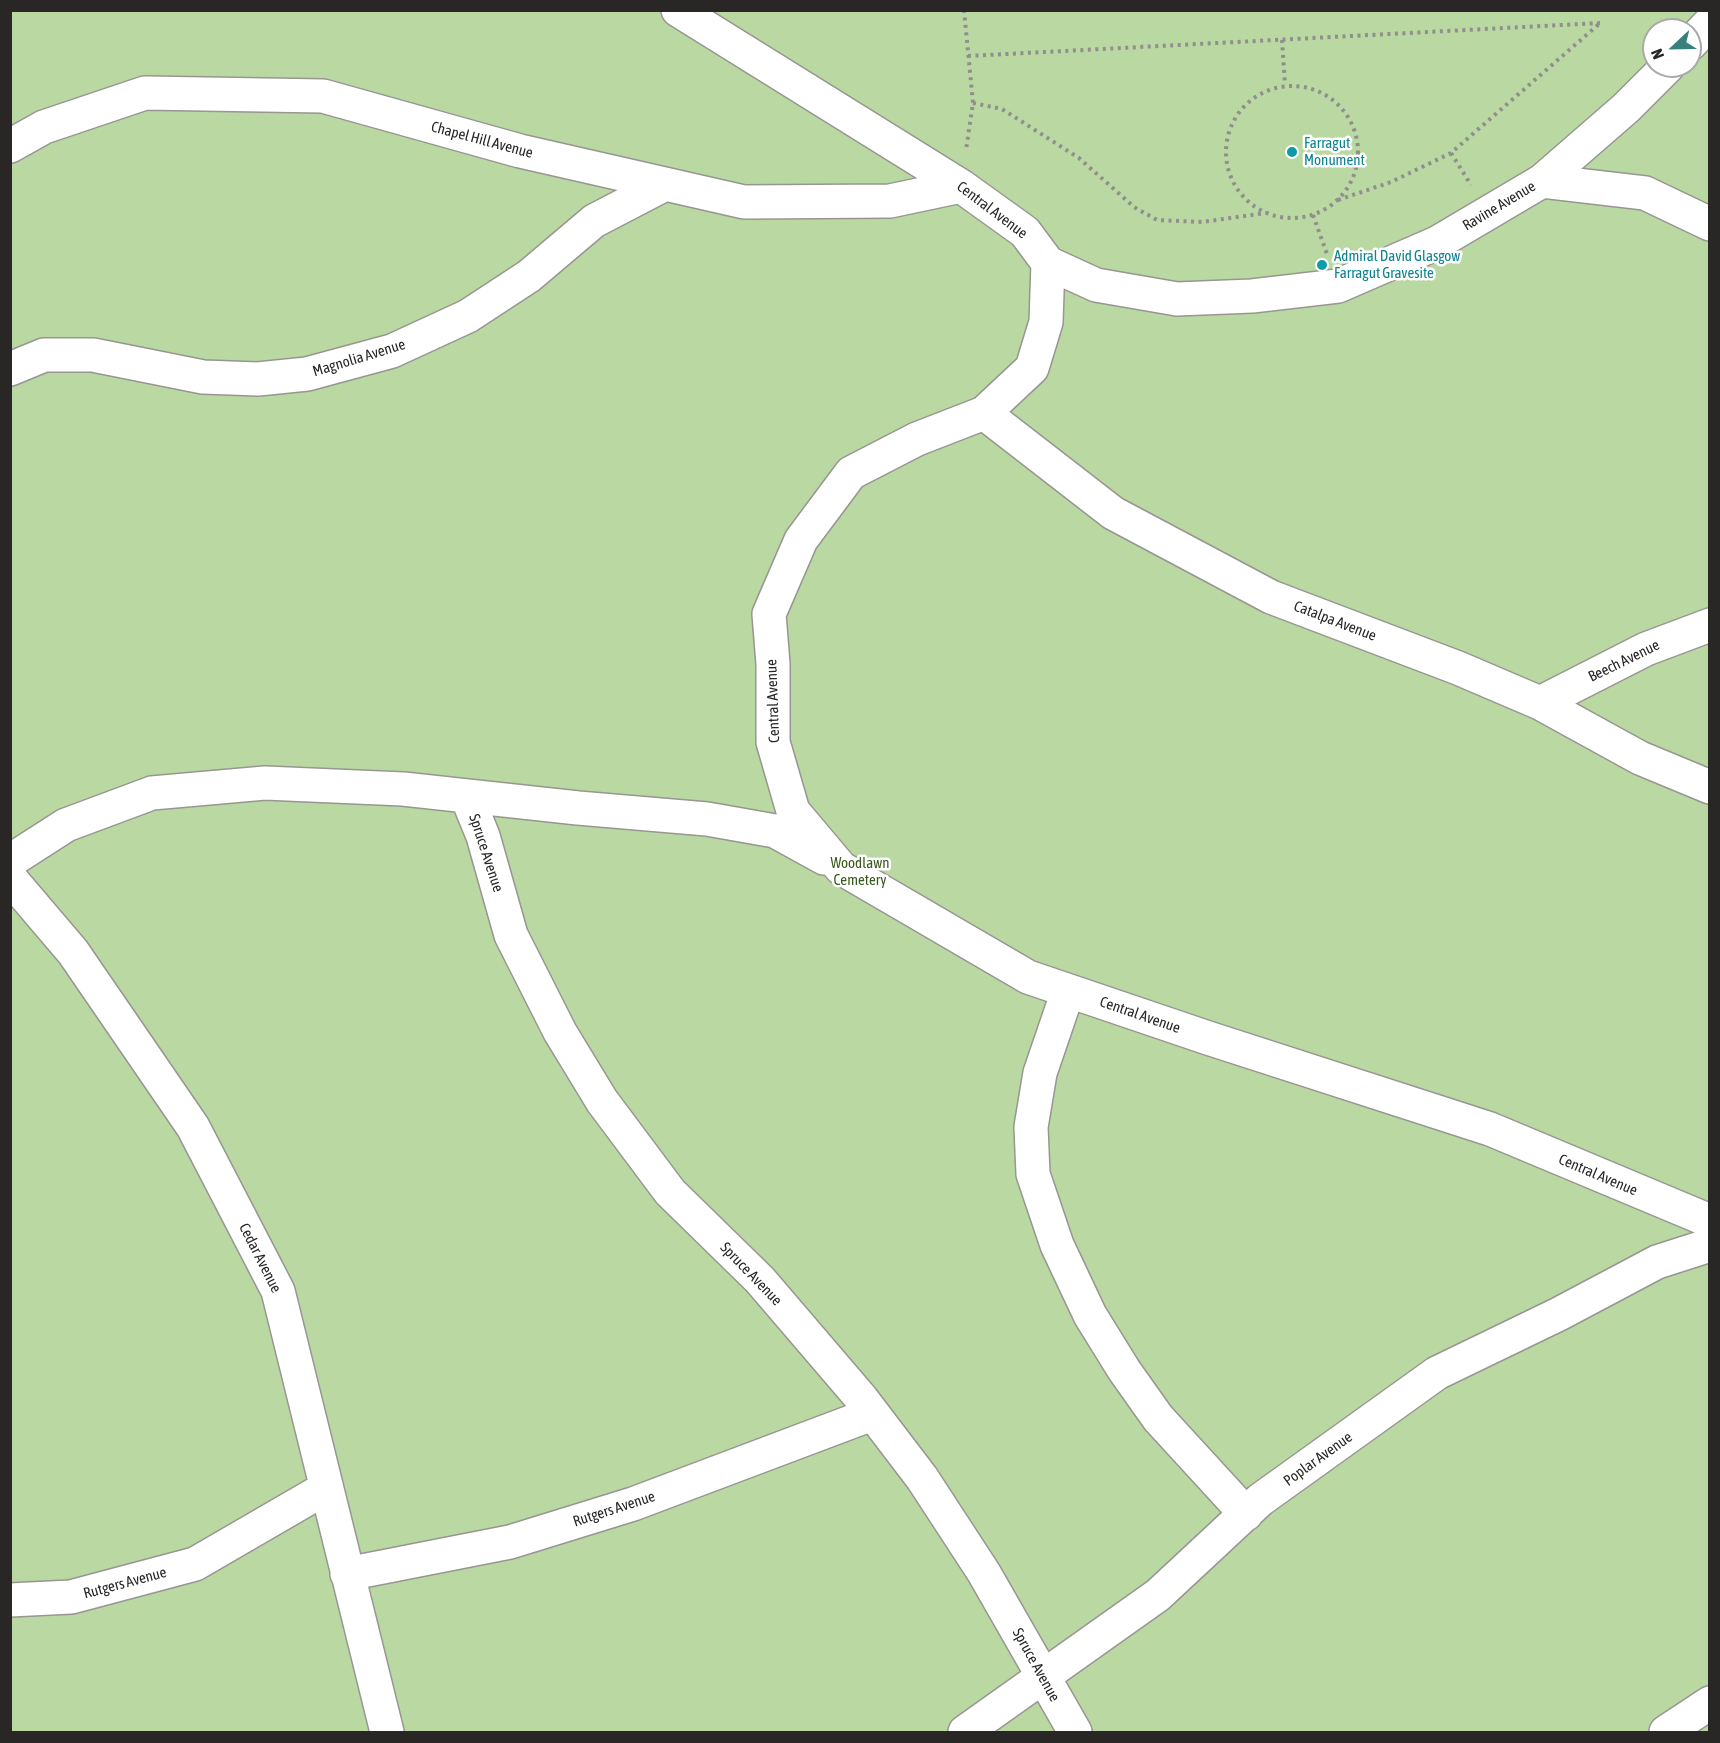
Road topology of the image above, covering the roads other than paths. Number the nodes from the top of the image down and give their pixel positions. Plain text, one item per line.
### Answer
1 (678, 10) edge
2 (1656, 78) edge
3 (10, 146) edge
4 (1542, 181) junction
5 (665, 184) junction
6 (961, 186) junction
7 (1710, 224) edge
8 (1048, 263) junction
9 (10, 369) edge
10 (984, 413) junction
11 (1710, 625) edge
12 (1540, 703) junction
13 (1710, 787) edge
14 (467, 797) junction
15 (10, 861) edge
16 (841, 868) junction
17 (10, 878) edge
18 (1068, 991) junction
19 (1710, 1221) edge
20 (1710, 1245) edge
21 (872, 1414) junction
22 (326, 1488) junction
23 (1246, 1514) junction
24 (347, 1574) junction
25 (10, 1600) edge
26 (1044, 1678) junction
27 (1710, 1703) edge
28 (387, 1732) edge
29 (965, 1732) edge
30 (1075, 1732) edge
31 (1666, 1732) edge

1 - 6 lane, Central Avenue
2 - 4 lane
3 - 5 lane, Chapel Hill Avenue
4 - 7 lane, Ravine Avenue
4 - 8 lane, Ravine Avenue
5 - 6 lane, Chapel Hill Avenue
5 - 9 lane, Magnolia Avenue
6 - 8 lane, Central Avenue
8 - 10 lane, Central Avenue
10 - 12 lane, Catalpa Avenue
10 - 16 lane, Central Avenue
11 - 12 lane, Beech Avenue
12 - 13 lane, Catalpa Avenue
14 - 15 lane
14 - 16 lane
14 - 21 lane, Spruce Avenue
16 - 18 lane, Central Avenue
17 - 22 lane, Cedar Avenue
18 - 19 lane, Central Avenue
18 - 23 lane
20 - 23 lane, Poplar Avenue
21 - 24 lane, Rutgers Avenue
21 - 26 lane, Spruce Avenue
22 - 24 lane, Cedar Avenue
22 - 25 lane, Rutgers Avenue
23 - 26 lane, Poplar Avenue
24 - 28 lane, Cedar Avenue
26 - 29 lane, Poplar Avenue
26 - 30 lane, Spruce Avenue
27 - 31 lane

